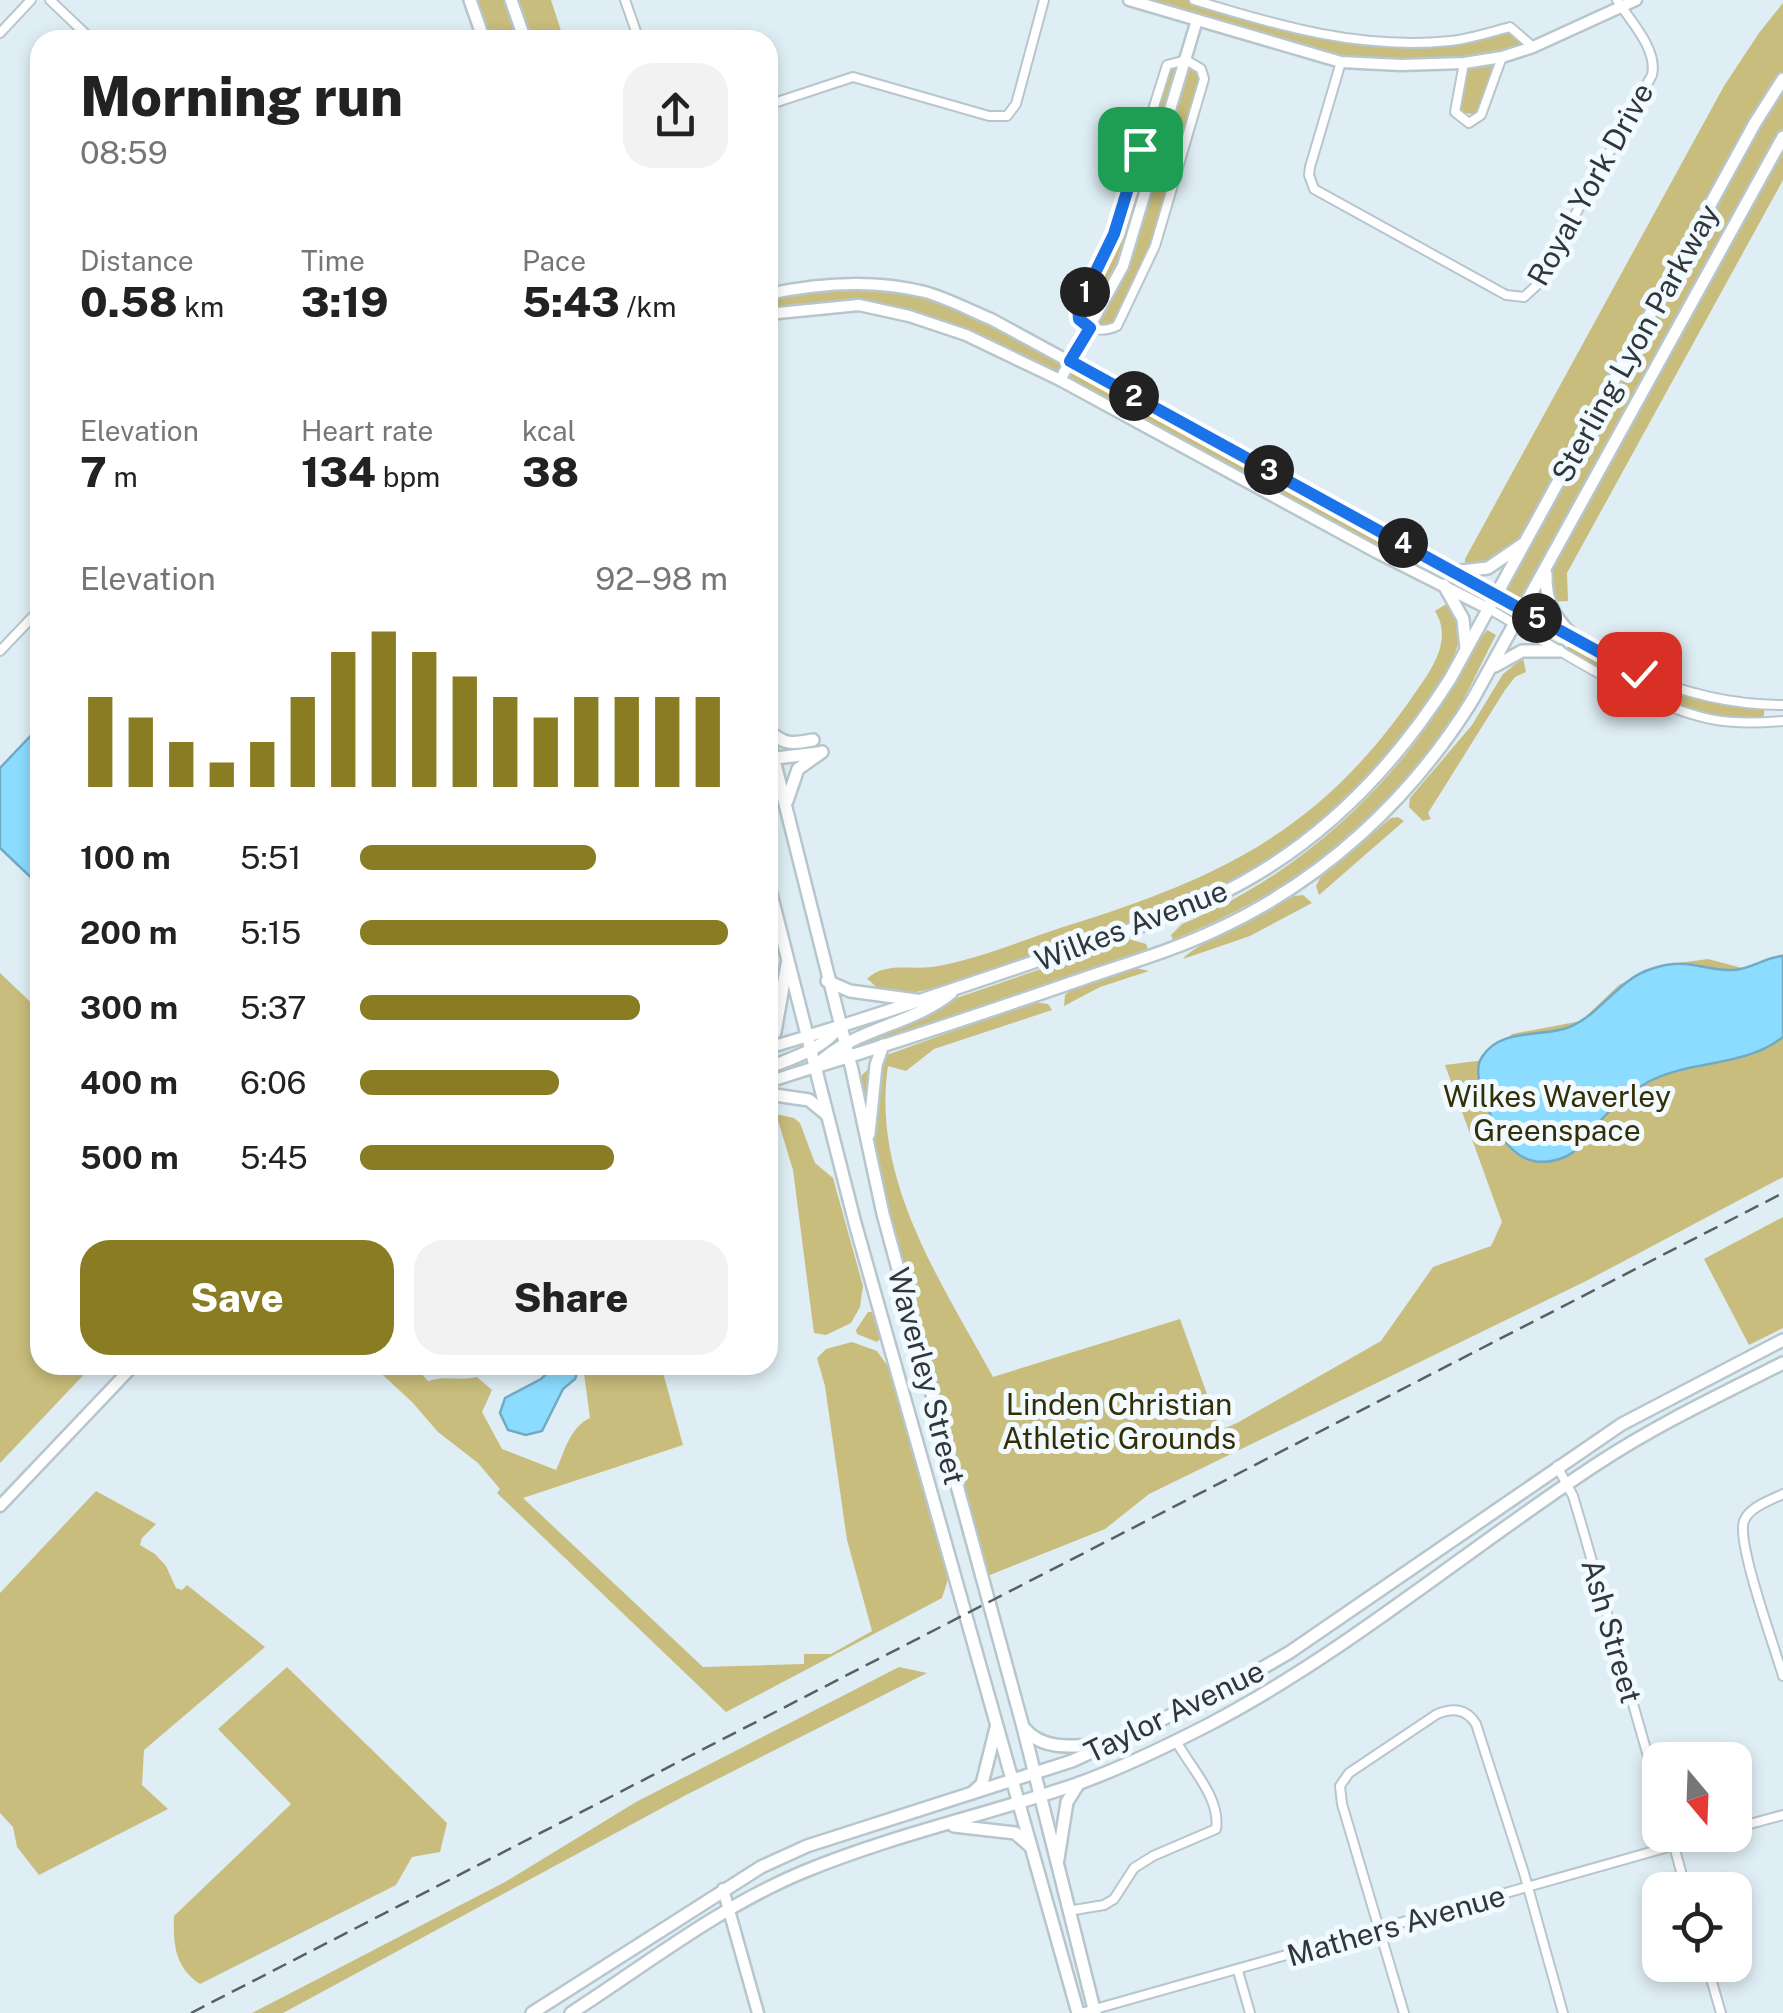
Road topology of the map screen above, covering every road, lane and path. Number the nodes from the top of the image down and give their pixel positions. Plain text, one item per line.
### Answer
1 (32, 0) edge
2 (50, 0) edge
3 (470, 0) edge
4 (512, 0) edge
5 (625, 0) edge
6 (1044, 0) edge
7 (1130, 0) edge
8 (1636, 0) edge
9 (1197, 1) edge
10 (1619, 4) edge
11 (1196, 20) junction
12 (82, 30) edge
13 (480, 30) edge
14 (522, 30) edge
15 (636, 30) edge
16 (0, 33) edge
17 (1534, 47) junction
18 (1502, 57) junction
19 (1186, 60) junction
20 (1341, 62) junction
21 (1464, 63) junction
22 (1783, 79) edge
23 (778, 102) edge
24 (1783, 137) edge
25 (778, 292) edge
26 (778, 313) edge
27 (1090, 328) junction
28 (1070, 361) junction
29 (1060, 380) junction
30 (1526, 542) junction
31 (1546, 569) junction
32 (1452, 572) junction
33 (1444, 585) junction
34 (1499, 595) junction
35 (1491, 610) junction
36 (1523, 610) junction
37 (30, 619) edge
38 (1515, 624) junction
39 (1579, 642) junction
40 (2, 646) edge
41 (1466, 649) junction
42 (1559, 650) junction
43 (1491, 669) junction
44 (1783, 705) edge
45 (1783, 721) edge
46 (778, 740) edge
47 (813, 740) dead end
48 (778, 759) edge
49 (778, 781) edge
50 (786, 806) junction
51 (778, 921) edge
52 (788, 960) junction
53 (827, 980) junction
54 (958, 988) junction
55 (920, 1000) junction
56 (778, 1015) edge
57 (840, 1026) junction
58 (808, 1036) junction
59 (778, 1044) edge
60 (884, 1045) junction
61 (811, 1051) junction
62 (847, 1051) junction
63 (778, 1064) edge
64 (815, 1068) junction
65 (778, 1079) edge
66 (778, 1095) edge
67 (826, 1114) junction
68 (868, 1148) junction
69 (1783, 1340) edge
70 (1783, 1363) edge
71 (124, 1375) edge
72 (1557, 1466) junction
73 (1567, 1485) junction
74 (1783, 1494) edge
75 (0, 1506) edge
76 (1783, 1676) edge
77 (996, 1724) junction
78 (1023, 1727) junction
79 (1176, 1741) junction
80 (1644, 1742) edge
81 (1114, 1743) junction
82 (1035, 1775) junction
83 (1013, 1782) junction
84 (1079, 1783) junction
85 (970, 1795) junction
86 (1040, 1796) junction
87 (1018, 1803) junction
88 (1783, 1815) edge
89 (1752, 1823) edge
90 (944, 1825) junction
91 (1030, 1846) junction
92 (1653, 1852) edge
93 (1056, 1868) junction
94 (1528, 1887) junction
95 (724, 1889) junction
96 (728, 1909) junction
97 (1068, 1911) junction
98 (1380, 1929) junction
99 (1238, 1970) junction
100 (1713, 1982) edge
101 (1087, 2012) edge
102 (532, 2013) edge
103 (571, 2013) edge
104 (758, 2013) edge
105 (1250, 2013) edge
106 (1404, 2013) edge
107 (1563, 2013) edge
108 (1721, 2013) edge

1 - 16 street
2 - 12 street
3 - 13 main road
4 - 14 main road
5 - 15 street
6 - 23 street
7 - 11 street
8 - 10 street
9 - 17 street
10 - 17 street
10 - 20 street, Royal York Drive
11 - 19 street
11 - 20 street
17 - 18 street
18 - 21 street
18 - 21 street
19 - 27 street
19 - 27 street
19 - 27 street
20 - 21 street
22 - 30 main road, Sterling Lyon Parkway
24 - 31 main road, Sterling Lyon Parkway
25 - 28 street
26 - 29 street
27 - 28 street
28 - 29 street
28 - 32 street
29 - 33 street
30 - 32 main road
30 - 34 main road, Sterling Lyon Parkway
31 - 36 main road, Sterling Lyon Parkway
31 - 39 main road
32 - 34 street
33 - 35 street
33 - 41 main road
34 - 35 main road, Sterling Lyon Parkway
34 - 36 street
35 - 38 street
35 - 41 main road, Wilkes Avenue
36 - 38 main road, Sterling Lyon Parkway
36 - 39 street
37 - 40 street
38 - 42 street
38 - 43 main road, Wilkes Avenue
39 - 44 street
41 - 54 main road, Wilkes Avenue
42 - 43 main road
42 - 45 street
43 - 60 main road, Wilkes Avenue
46 - 47 main road
48 - 50 main road
49 - 50 main road, Waverley Street
50 - 53 main road, Waverley Street
51 - 52 main road, Waverley Street
52 - 56 main road
52 - 58 main road, Waverley Street
53 - 55 main road
53 - 57 main road, Waverley Street
54 - 55 main road, Wilkes Avenue
54 - 62 main road
55 - 57 main road, Wilkes Avenue
57 - 58 main road, Wilkes Avenue
57 - 61 main road
57 - 62 main road, Waverley Street
58 - 59 street
58 - 61 main road, Waverley Street
60 - 62 main road, Wilkes Avenue
60 - 68 main road
61 - 63 main road
61 - 64 main road, Waverley Street
62 - 64 main road, Wilkes Avenue
62 - 68 main road, Waverley Street
64 - 65 street
64 - 67 main road, Waverley Street
66 - 67 main road
67 - 77 main road, Waverley Street
68 - 78 main road, Waverley Street
69 - 72 main road, Taylor Avenue
70 - 73 main road, Taylor Avenue
71 - 75 street
72 - 73 street, Ash Street
72 - 81 main road, Taylor Avenue
73 - 79 main road, Taylor Avenue
73 - 80 street, Ash Street
74 - 76 street
77 - 83 main road, Waverley Street
77 - 85 main road
78 - 81 main road
78 - 82 main road, Waverley Street
79 - 84 main road, Taylor Avenue
79 - 97 street
81 - 82 main road, Taylor Avenue
82 - 83 main road, Taylor Avenue
82 - 86 main road, Waverley Street
83 - 85 main road, Taylor Avenue
83 - 87 main road, Waverley Street
84 - 86 main road, Taylor Avenue
84 - 93 main road
85 - 95 main road, Taylor Avenue
86 - 87 main road, Taylor Avenue
86 - 93 main road, Waverley Street
87 - 90 main road, Taylor Avenue
87 - 91 main road, Waverley Street
88 - 89 street
90 - 91 main road
90 - 96 main road, Taylor Avenue
91 - 101 main road, Waverley Street
92 - 94 street, Mathers Avenue
93 - 97 main road, Waverley Street
94 - 98 street, Mathers Avenue
94 - 98 street
94 - 107 street
95 - 96 street
95 - 102 main road, Taylor Avenue
96 - 103 main road, Taylor Avenue
96 - 104 street
97 - 101 main road, Waverley Street
98 - 99 street, Mathers Avenue
98 - 106 street
99 - 101 street, Mathers Avenue
99 - 105 street
100 - 108 street

